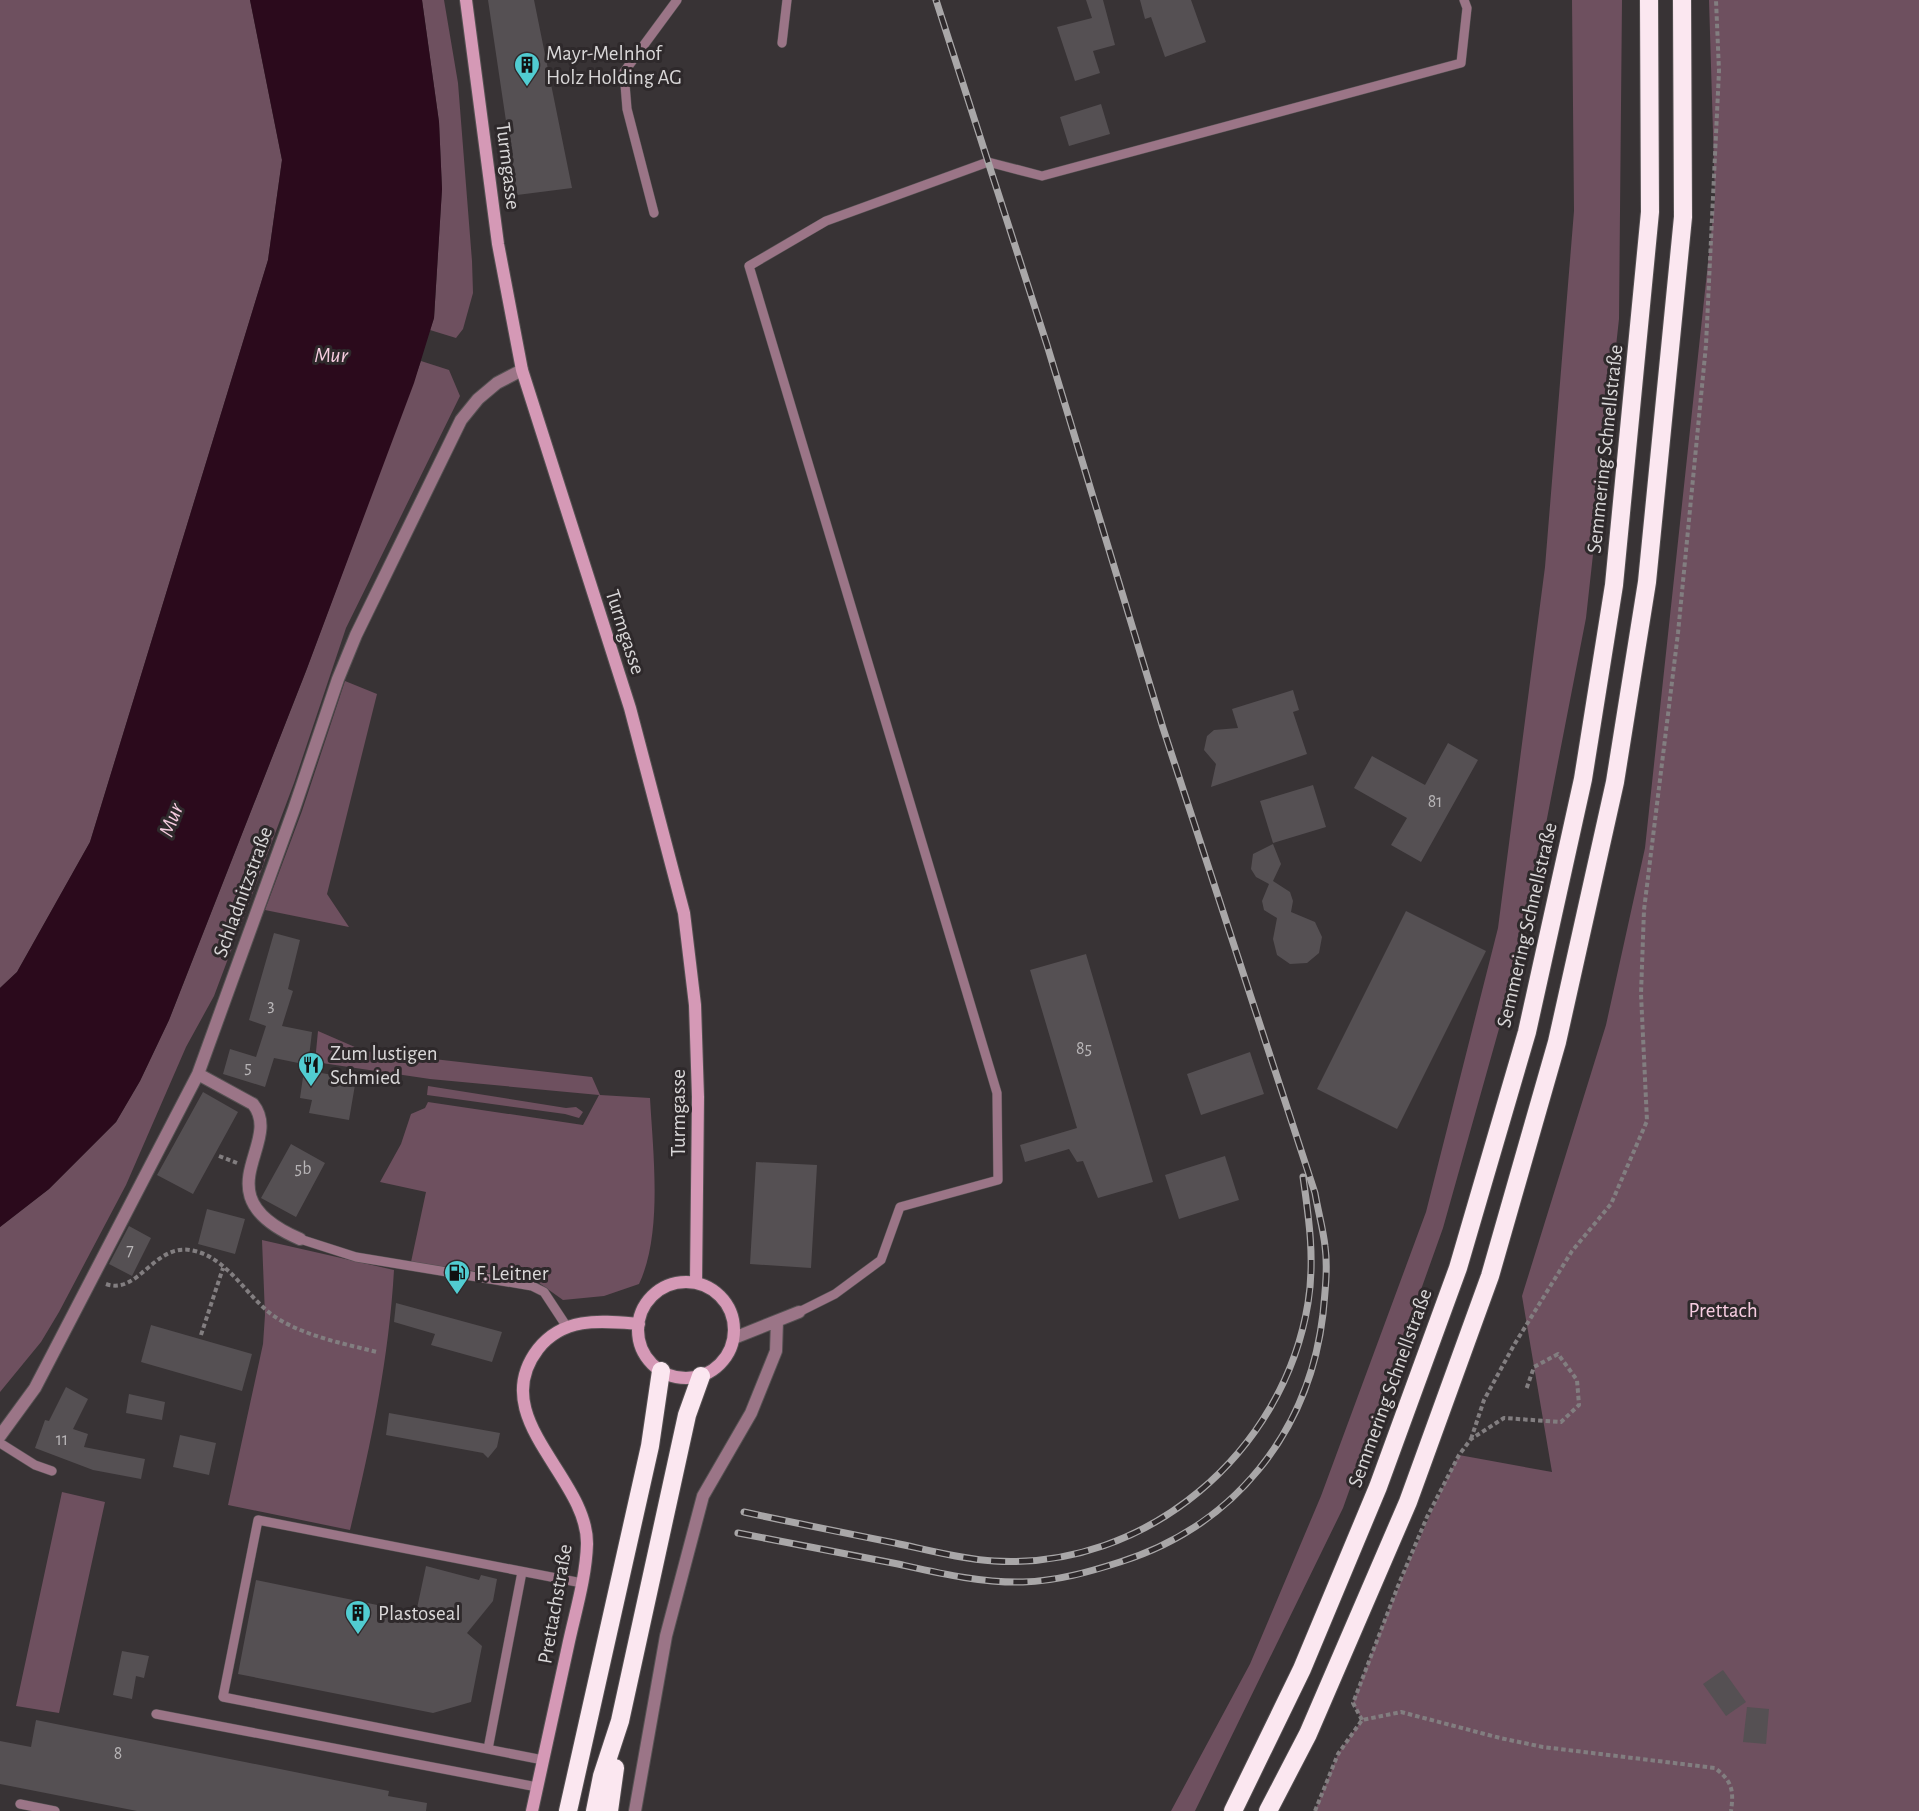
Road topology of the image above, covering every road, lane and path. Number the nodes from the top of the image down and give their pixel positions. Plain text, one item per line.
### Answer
1 (465, 0) edge
2 (677, 0) edge
3 (787, 0) edge
4 (1464, 0) edge
5 (1649, 0) edge
6 (1682, 0) edge
7 (1716, 0) edge
8 (782, 42) dead end
9 (654, 213) dead end
10 (522, 370) junction
11 (198, 1074) junction
12 (300, 1239) joint
13 (223, 1268) junction
14 (91, 1279) junction
15 (696, 1283) junction
16 (799, 1312) joint
17 (777, 1321) junction
18 (639, 1324) junction
19 (567, 1327) junction
20 (201, 1335) dead end
21 (734, 1338) junction
22 (376, 1352) dead end
23 (661, 1371) junction
24 (701, 1376) junction
25 (1526, 1390) dead end
26 (0, 1436) edge
27 (1472, 1438) junction
28 (0, 1443) edge
29 (52, 1471) dead end
30 (522, 1572) junction
31 (582, 1583) junction
32 (156, 1714) dead end
33 (1362, 1720) junction
34 (620, 1721) junction
35 (488, 1749) junction
36 (543, 1760) junction
37 (537, 1787) junction
38 (20, 1804) dead end
39 (55, 1811) edge
40 (532, 1811) edge
41 (568, 1811) edge
42 (595, 1811) edge
43 (609, 1811) edge
44 (634, 1811) edge
45 (1233, 1811) edge
46 (1268, 1811) edge
47 (1315, 1811) edge
48 (1731, 1811) edge

1 - 10 main road, Turmgasse
2 - 9 lane
3 - 8 lane
4 - 16 lane
5 - 45 highway, Semmering Schnellstraße
6 - 46 highway
7 - 27 path
10 - 11 street, Schladnitzstraße
10 - 15 main road, Turmgasse
11 - 12 street
11 - 14 street, Schladnitzstraße
12 - 19 lane
13 - 14 path
13 - 20 path
13 - 22 path
14 - 26 street, Schladnitzstraße
15 - 18 main road
15 - 21 main road
16 - 17 street
17 - 21 street
17 - 44 street
18 - 19 main road, Prettachstraße
18 - 23 main road
19 - 31 main road, Prettachstraße
21 - 24 main road
23 - 24 main road
23 - 41 highway
24 - 34 highway
25 - 27 path
27 - 33 path
28 - 29 lane
30 - 31 lane
30 - 35 lane
30 - 35 lane
31 - 36 main road, Prettachstraße
32 - 37 lane
33 - 47 path
33 - 48 path
34 - 42 highway
34 - 43 highway
35 - 36 lane
36 - 37 main road, Prettachstraße
37 - 40 main road, Prettachstraße
38 - 39 lane

